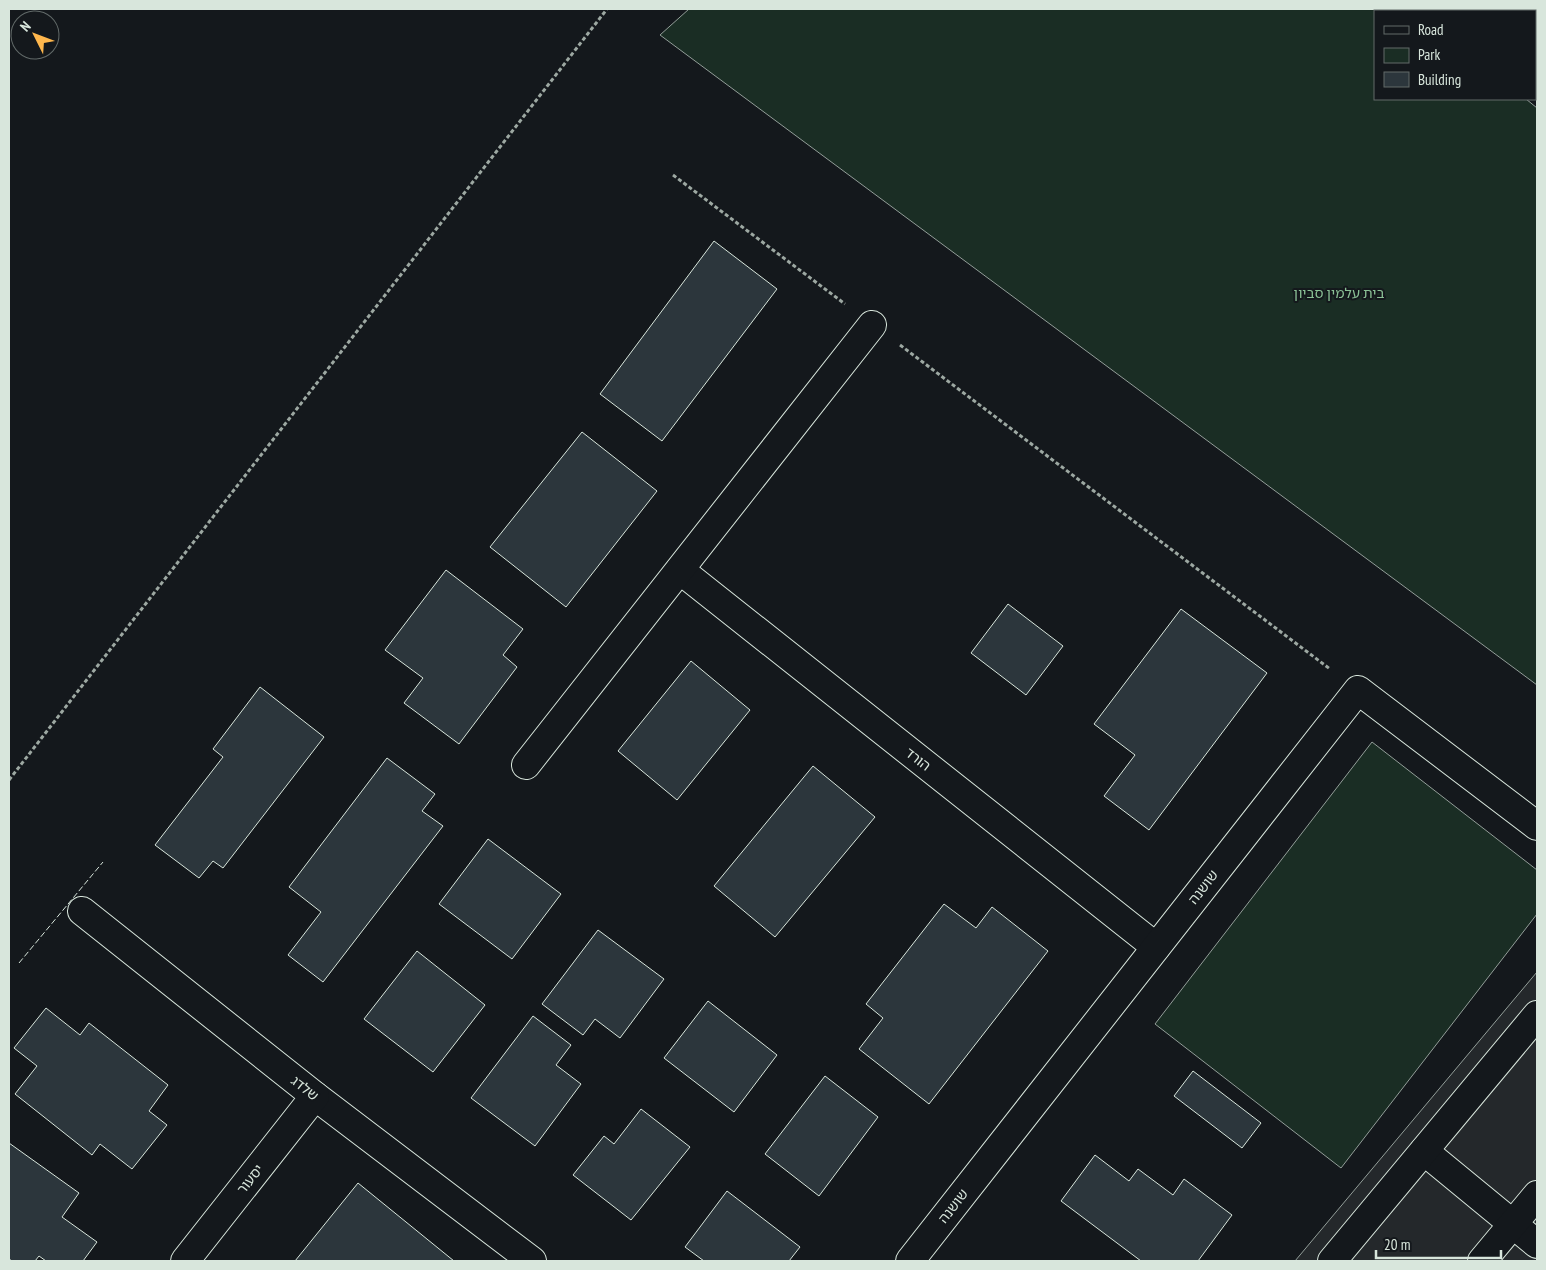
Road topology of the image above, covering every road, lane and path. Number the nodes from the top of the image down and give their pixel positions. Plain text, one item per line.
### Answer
1 (607, 9) edge
2 (673, 175) dead end
3 (872, 325) junction
4 (680, 570) junction
5 (1358, 690) junction
6 (526, 765) dead end
7 (9, 780) edge
8 (1537, 826) edge
9 (82, 911) dead end
10 (1156, 947) junction
11 (1537, 1015) edge
12 (315, 1096) junction
13 (1424, 1151) junction
14 (1537, 1195) edge
15 (1513, 1224) junction
16 (1537, 1244) edge
17 (185, 1261) edge
18 (532, 1261) edge
19 (910, 1261) edge
20 (1332, 1261) edge
21 (1482, 1261) edge

1 - 7 path
2 - 3 path
3 - 4 street
3 - 5 path
4 - 6 street
4 - 10 street, הורד
5 - 8 street
5 - 10 street, שושנה
9 - 12 street, שלדג
10 - 19 street, שושנה
11 - 13 street
12 - 17 street, יסעור
12 - 18 street, שלדג
13 - 15 street
13 - 20 street
14 - 15 street
15 - 16 street
15 - 21 street

